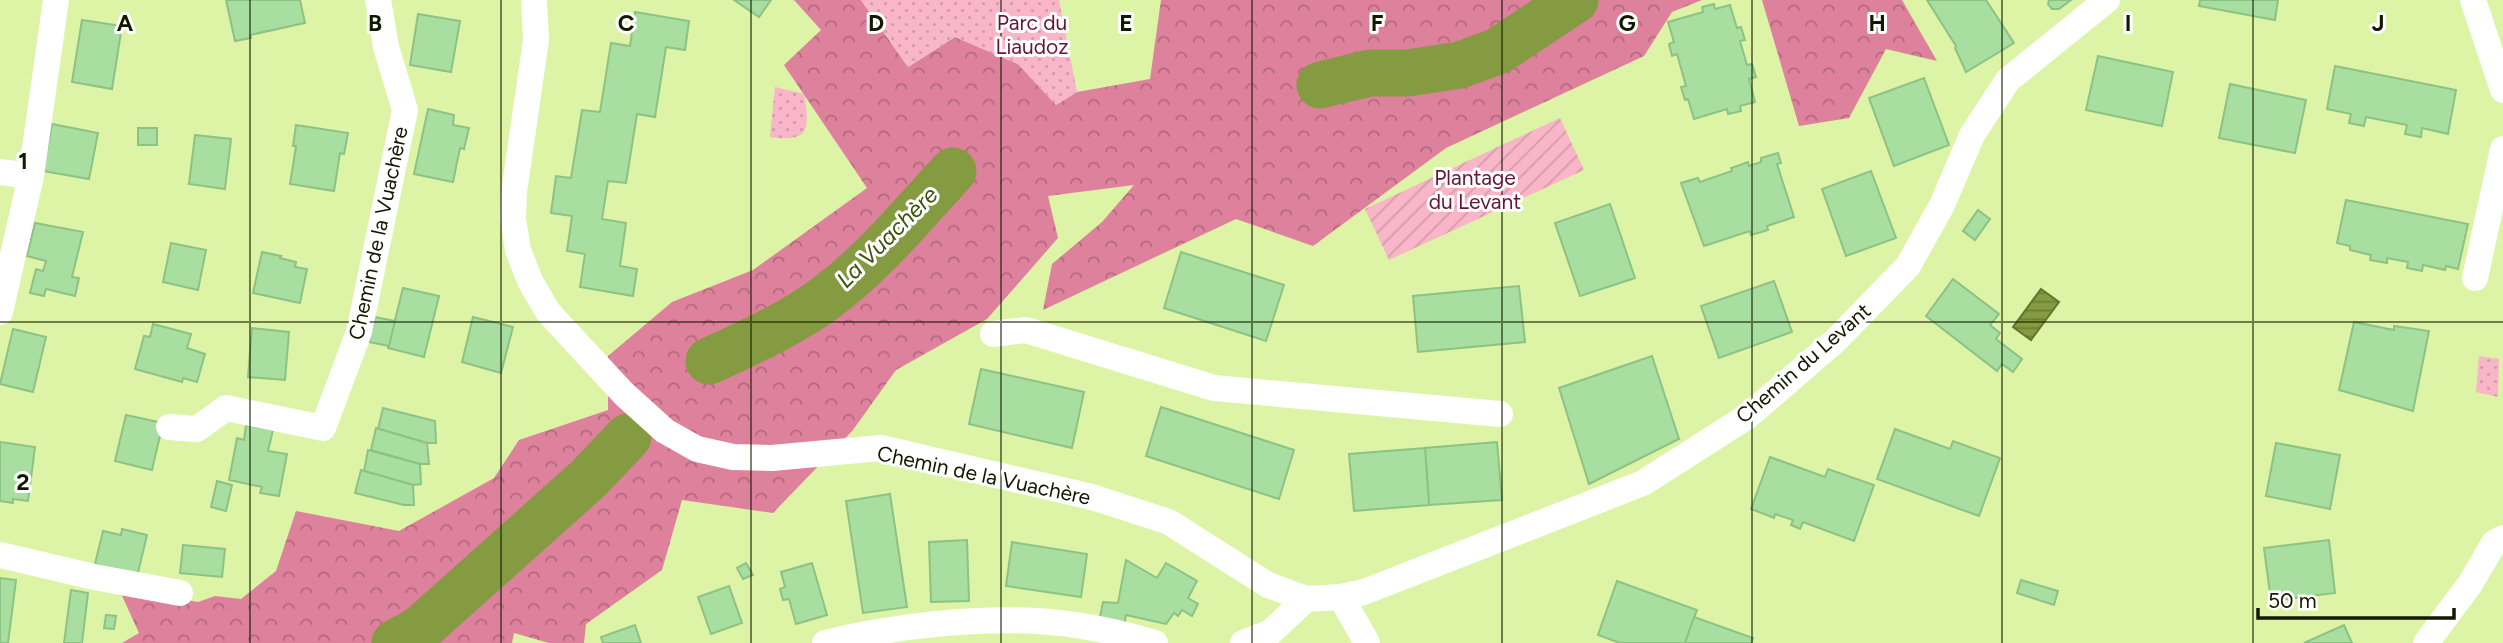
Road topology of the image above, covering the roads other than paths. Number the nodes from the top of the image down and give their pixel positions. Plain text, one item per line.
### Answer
1 (56, 0) edge
2 (378, 0) edge
3 (534, 0) edge
4 (2108, 0) edge
5 (2473, 0) edge
6 (2488, 0) edge
7 (2503, 41) edge
8 (2503, 90) edge
9 (2503, 149) edge
10 (0, 172) edge
11 (31, 176) junction
12 (2475, 278) dead end
13 (0, 312) edge
14 (993, 334) dead end
15 (1500, 414) dead end
16 (169, 426) dead end
17 (2503, 538) edge
18 (0, 555) edge
19 (180, 593) dead end
20 (1341, 597) junction
21 (1306, 599) junction
22 (825, 643) edge
23 (1155, 643) edge
24 (1243, 643) edge
25 (1367, 643) edge
26 (2426, 643) edge

1 - 11 street
2 - 16 street, Chemin de la Vuachère
3 - 21 street, Chemin de la Vuachère
4 - 20 street, Chemin du Levant
5 - 8 street
6 - 7 street
9 - 12 street
10 - 11 street
11 - 13 street
14 - 15 street
17 - 26 street
18 - 19 street
20 - 21 street, Chemin de la Vuachère
20 - 25 street
21 - 24 street
22 - 23 street

